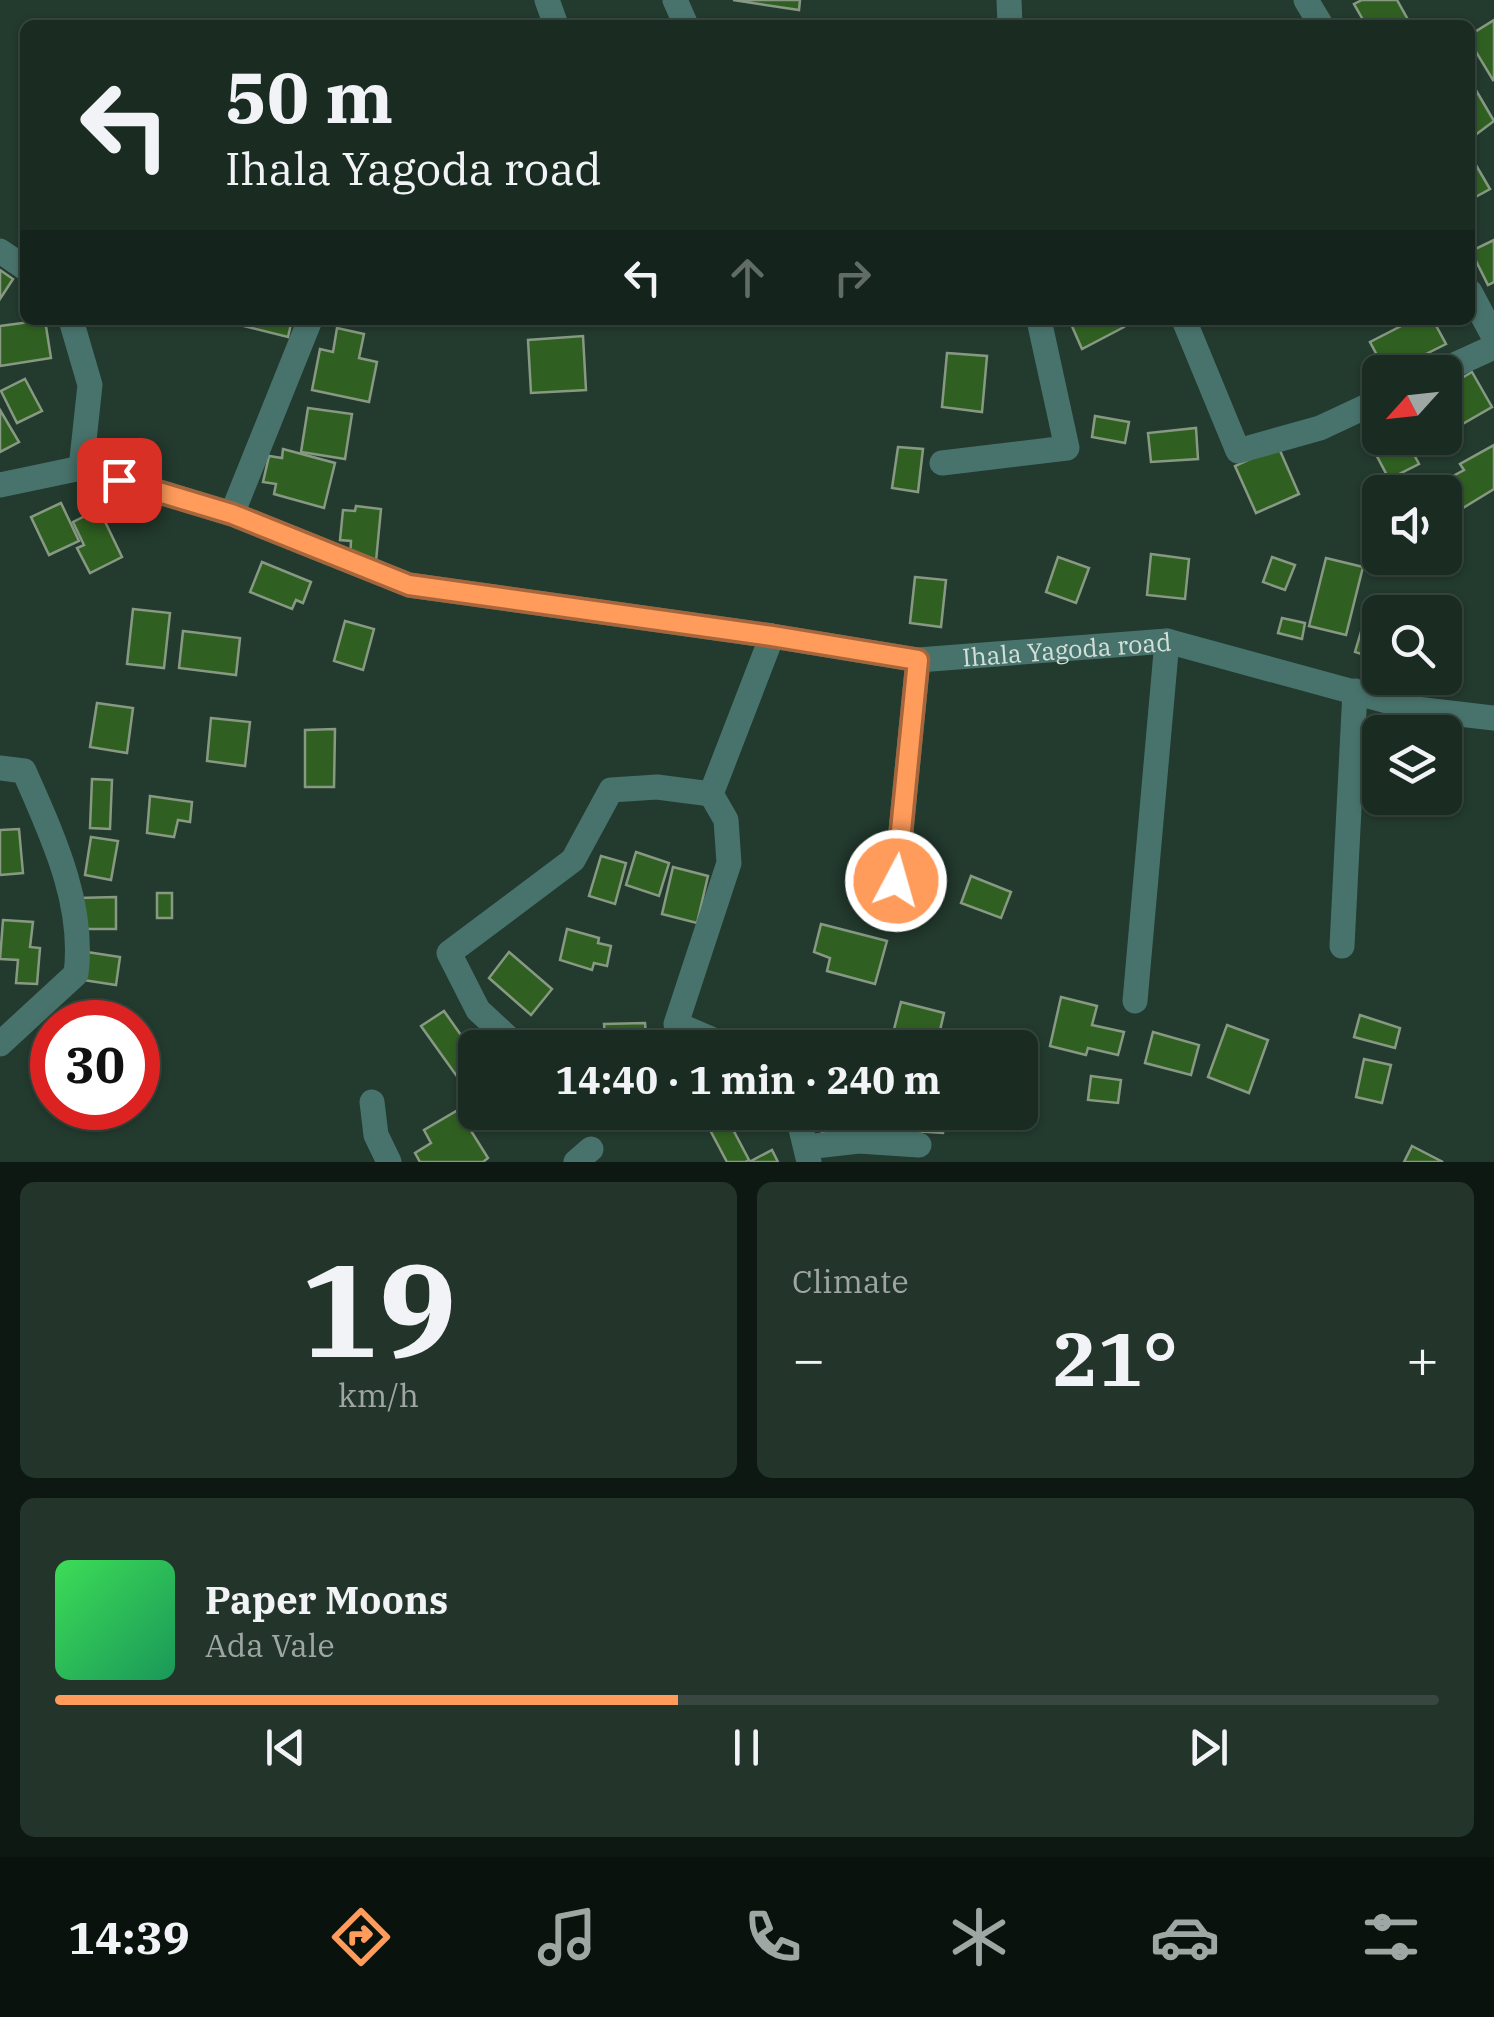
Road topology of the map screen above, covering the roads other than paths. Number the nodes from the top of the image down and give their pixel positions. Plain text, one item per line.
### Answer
1 (1475, 301) edge
2 (72, 325) edge
3 (308, 325) edge
4 (1041, 325) edge
5 (1186, 325) edge
6 (1494, 337) edge
7 (1494, 347) edge
8 (1462, 362) edge
9 (1362, 408) edge
10 (942, 463) dead end
11 (82, 468) junction
12 (0, 485) edge
13 (232, 514) junction
14 (772, 636) junction
15 (1167, 641) junction
16 (918, 660) junction
17 (1355, 691) junction
18 (1494, 718) edge
19 (0, 768) edge
20 (711, 794) junction
21 (896, 881) dead end
22 (1342, 946) dead end
23 (1135, 1001) dead end
24 (500, 1030) edge
25 (690, 1030) edge
26 (0, 1044) edge
27 (372, 1102) dead end
28 (802, 1130) edge
29 (920, 1145) dead end
30 (808, 1155) edge
31 (389, 1162) edge

1 - 6 street
2 - 11 street
3 - 13 street
4 - 10 street
5 - 9 street
7 - 8 street
11 - 12 street, Ihala Yagoda road
11 - 13 street, Ihala Yagoda road
13 - 14 street, Ihala Yagoda road
14 - 16 street, Ihala Yagoda road
14 - 20 street
15 - 16 street, Ihala Yagoda road
15 - 17 street, Ihala Yagoda road
15 - 23 street
16 - 21 street
17 - 18 street, Ihala Yagoda road
17 - 22 street
19 - 26 street
20 - 24 street
20 - 25 street
27 - 31 street
28 - 30 street
29 - 30 street

